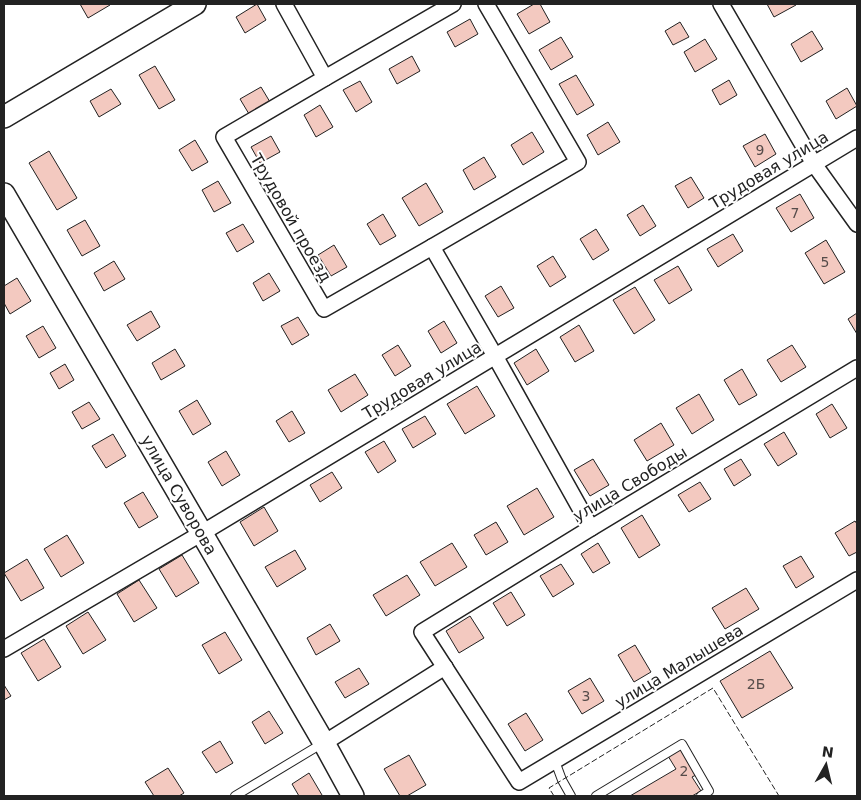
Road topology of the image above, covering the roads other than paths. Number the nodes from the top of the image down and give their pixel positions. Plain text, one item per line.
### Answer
1 (195, 4) edge
2 (284, 4) edge
3 (453, 4) edge
4 (486, 4) edge
5 (721, 4) edge
6 (325, 78) junction
7 (4, 117) edge
8 (857, 138) edge
9 (814, 164) junction
10 (4, 194) edge
11 (857, 224) edge
12 (432, 247) junction
13 (495, 356) junction
14 (857, 368) edge
15 (591, 528) junction
16 (202, 534) junction
17 (857, 580) edge
18 (4, 649) edge
19 (445, 667) junction
20 (324, 743) junction
21 (554, 761) junction
22 (235, 796) edge
23 (353, 796) edge
24 (571, 796) edge
25 (596, 796) edge
26 (701, 796) edge

1 - 7 main road
2 - 6 street
3 - 6 street, Трудовой проезд
4 - 12 street, Трудовой проезд
5 - 9 street
6 - 12 street, Трудовой проезд
8 - 9 street, Трудовая улица
9 - 11 street
9 - 13 street, Трудовая улица
10 - 16 main road, улица Суворова
12 - 13 street
13 - 15 street
13 - 16 street, Трудовая улица
14 - 15 street, улица Свободы
15 - 19 street, улица Свободы
16 - 18 street, Трудовая улица
16 - 20 main road, улица Суворова
17 - 21 street, улица Малышева
19 - 20 street
19 - 21 street, улица Малышева
20 - 22 lane
20 - 23 main road, улица Суворова
21 - 24 lane
25 - 26 lane

